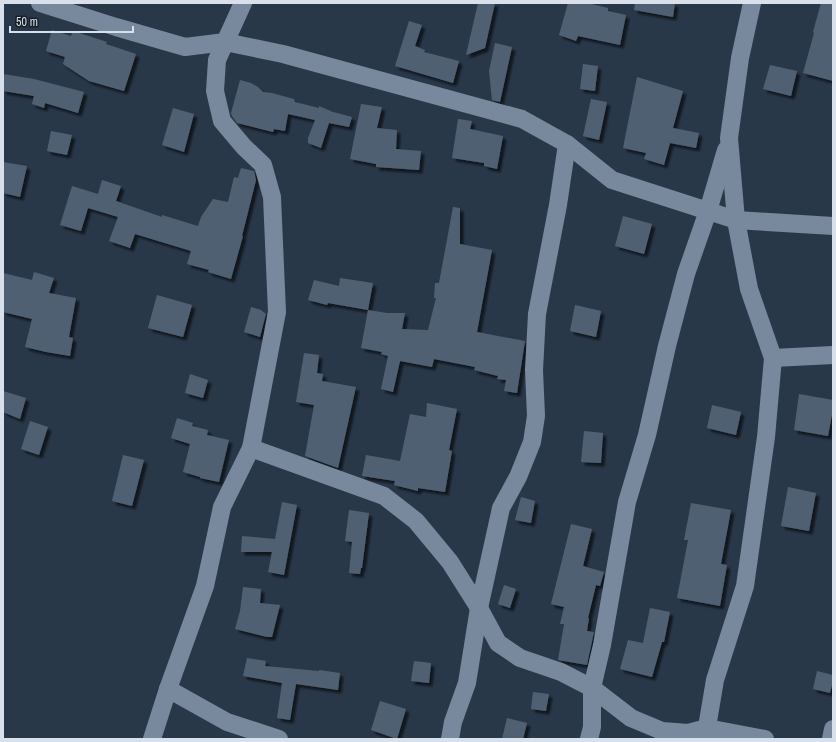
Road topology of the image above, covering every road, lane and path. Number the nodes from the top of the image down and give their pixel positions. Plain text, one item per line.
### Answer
1 (40, 3) edge
2 (243, 3) edge
3 (752, 3) edge
4 (225, 42) junction
5 (729, 138) junction
6 (567, 144) junction
7 (708, 211) junction
8 (736, 220) junction
9 (833, 226) edge
10 (833, 355) edge
11 (773, 358) junction
12 (251, 448) junction
13 (479, 608) junction
14 (592, 688) junction
15 (168, 689) junction
16 (833, 729) edge
17 (706, 733) edge
18 (152, 739) edge
19 (279, 739) edge
20 (450, 739) edge
21 (589, 739) edge
22 (765, 739) edge
23 (831, 739) edge

1 - 4 street
2 - 4 street
3 - 5 street
4 - 6 street
4 - 12 street
5 - 7 street
5 - 8 street
6 - 7 street
6 - 13 street
7 - 8 street
7 - 14 street
8 - 9 street
8 - 11 street
10 - 11 street
11 - 17 street
12 - 13 street
12 - 15 street
13 - 14 street
13 - 20 street
14 - 17 street
14 - 21 street
15 - 18 street
15 - 19 street
16 - 23 street
17 - 22 street

